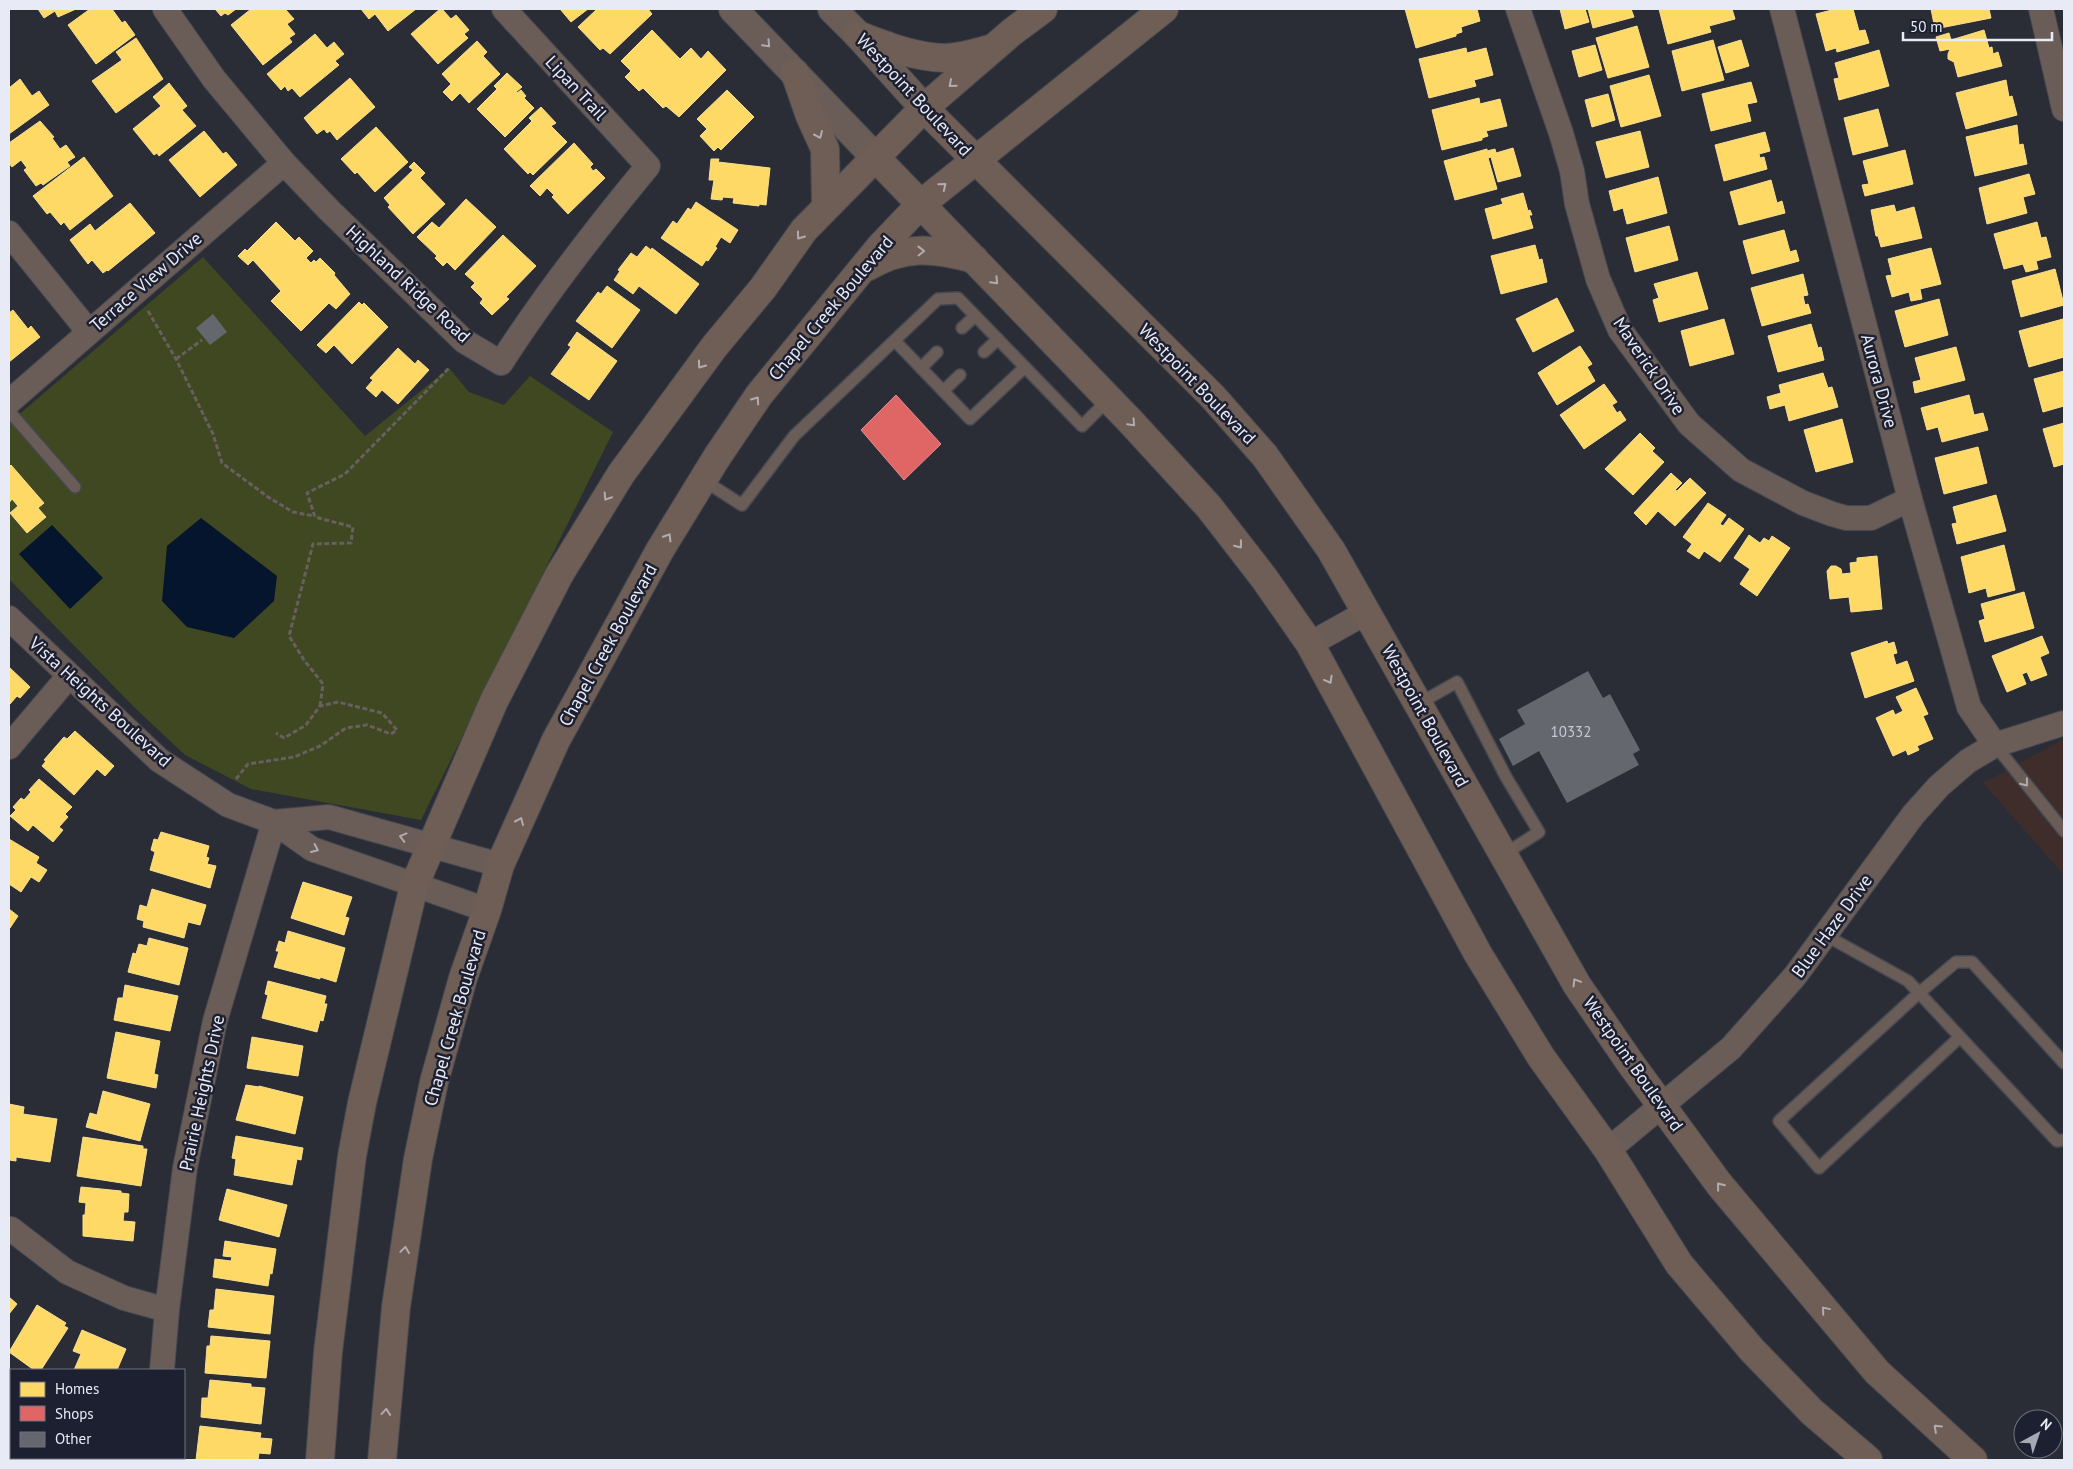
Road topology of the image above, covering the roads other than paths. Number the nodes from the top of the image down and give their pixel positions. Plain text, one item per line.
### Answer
1 (166, 9) edge
2 (504, 9) edge
3 (733, 9) edge
4 (832, 9) edge
5 (1044, 9) edge
6 (1164, 9) edge
7 (1518, 9) edge
8 (1782, 9) edge
9 (2041, 9) edge
10 (858, 35) junction
11 (992, 49) junction
12 (795, 73) junction
13 (924, 108) junction
14 (2064, 109) edge
15 (876, 158) junction
16 (975, 160) junction
17 (284, 163) junction
18 (648, 166) joint
19 (921, 204) junction
20 (826, 206) junction
21 (9, 233) edge
22 (974, 258) junction
23 (860, 272) junction
24 (975, 316) junction
25 (962, 328) dead end
26 (88, 332) junction
27 (998, 339) junction
28 (895, 341) junction
29 (937, 352) dead end
30 (984, 352) dead end
31 (1025, 367) junction
32 (920, 368) junction
33 (960, 375) dead end
34 (943, 391) junction
35 (1109, 399) junction
36 (9, 402) edge
37 (9, 411) edge
38 (703, 480) junction
39 (74, 487) dead end
40 (1910, 499) junction
41 (1367, 612) junction
42 (9, 618) edge
43 (1310, 644) junction
44 (69, 676) junction
45 (1418, 704) junction
46 (2064, 723) edge
47 (1995, 745) junction
48 (9, 747) edge
49 (274, 822) junction
50 (2064, 832) edge
51 (431, 845) junction
52 (1503, 855) junction
53 (500, 865) junction
54 (414, 886) junction
55 (487, 910) junction
56 (1826, 935) junction
57 (1919, 993) junction
58 (1960, 1037) junction
59 (2064, 1063) edge
60 (1661, 1105) junction
61 (2064, 1140) edge
62 (1608, 1150) junction
63 (10, 1229) dead end
64 (167, 1310) junction
65 (162, 1369) edge
66 (320, 1460) edge
67 (382, 1460) edge
68 (1868, 1460) edge
69 (1973, 1460) edge

1 - 17 street, Highland Ridge Road
2 - 18 street, Lipan Trail
3 -> 12 street
4 - 10 street, Westpoint Boulevard
5 - 11 main road
6 - 16 main road, Chapel Creek Boulevard
7 - 40 street, Maverick Drive
8 - 40 street, Aurora Drive
9 - 14 street
10 - 11 main road
10 - 13 street, Westpoint Boulevard
11 -> 13 main road
12 - 15 street
12 -> 20 main road
13 - 15 main road
13 - 16 main road, Westpoint Boulevard
15 - 19 main road
15 - 20 main road
19 -> 16 main road, Chapel Creek Boulevard
16 - 41 main road, Westpoint Boulevard
17 - 18 street, Highland Ridge Road
17 - 26 street, Terrace View Drive
19 - 22 main road
19 - 23 main road, Chapel Creek Boulevard
20 -> 51 main road
21 - 26 street
23 -> 22 main road
22 -> 35 main road
38 -> 23 main road, Chapel Creek Boulevard
24 - 25 lane
24 - 27 lane
24 - 28 lane
26 - 36 street, Terrace View Drive
27 - 30 lane
27 - 31 lane
28 - 32 lane
28 - 38 lane
29 - 32 lane
31 - 34 lane
31 - 35 lane
32 - 34 lane
33 - 34 lane
35 -> 43 main road
37 - 39 lane
53 -> 38 main road, Chapel Creek Boulevard
40 - 47 street, Aurora Drive
41 - 43 street
41 - 45 main road, Westpoint Boulevard
42 - 44 street, Vista Heights Boulevard
43 -> 62 main road
44 - 48 street
44 - 49 street, Vista Heights Boulevard
45 - 52 main road, Westpoint Boulevard
45 - 52 lane
46 - 47 street, Blue Haze Drive
47 -> 50 lane
47 - 56 street, Blue Haze Drive
51 -> 49 street, Vista Heights Boulevard
49 -> 54 street, Vista Heights Boulevard
49 - 64 street, Prairie Heights Drive
51 - 53 street, Vista Heights Boulevard
51 - 54 main road
60 -> 52 main road, Westpoint Boulevard
53 - 55 main road, Chapel Creek Boulevard
54 - 55 street, Vista Heights Boulevard
54 - 66 main road
67 -> 55 main road, Chapel Creek Boulevard
56 - 57 lane
56 - 60 street, Blue Haze Drive
57 - 58 lane
57 - 58 lane
57 - 59 lane
58 - 61 lane
60 - 62 street, Blue Haze Drive
69 -> 60 main road, Westpoint Boulevard
62 - 68 main road
63 - 64 street
64 - 65 street, Prairie Heights Drive

